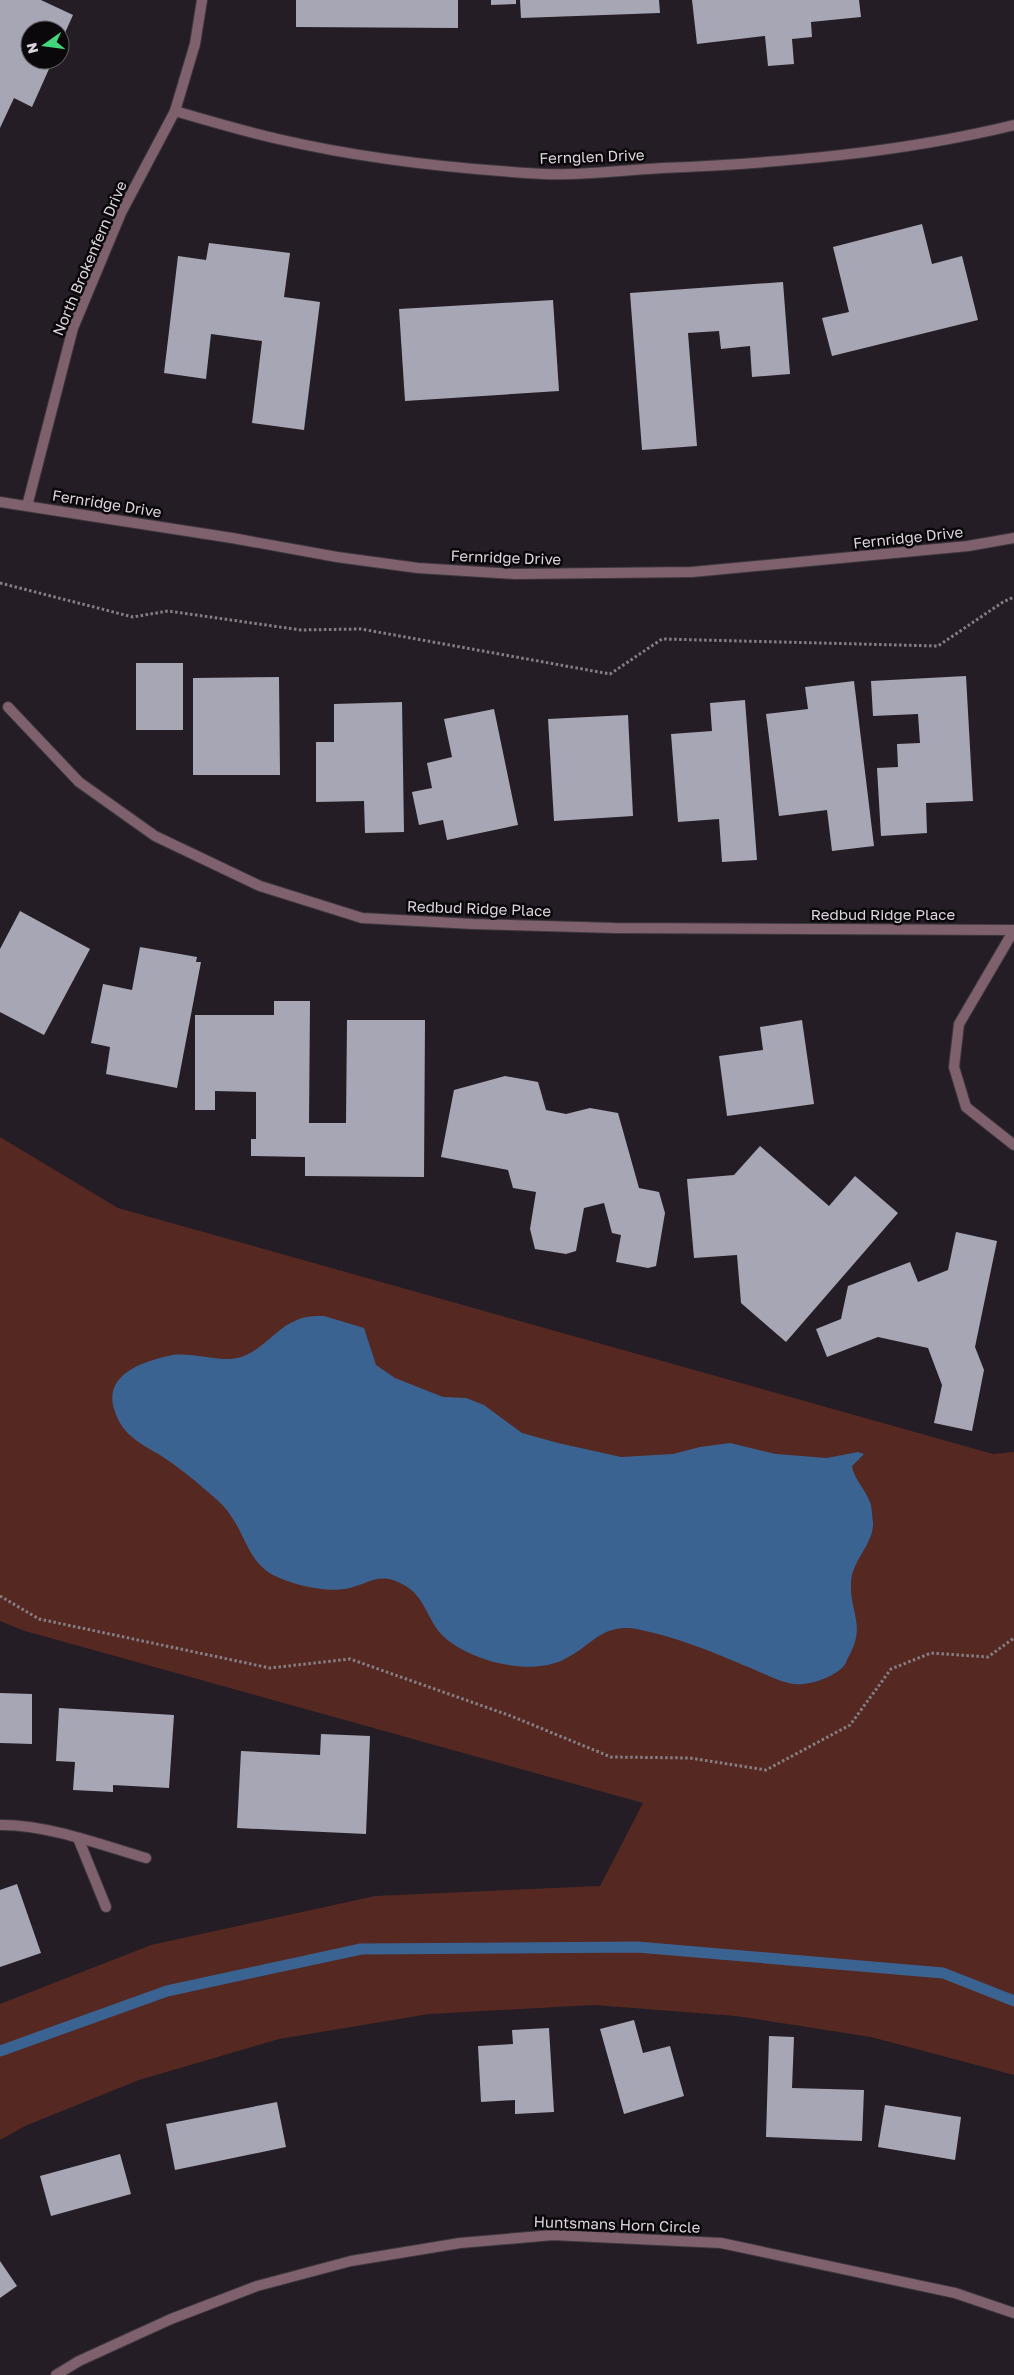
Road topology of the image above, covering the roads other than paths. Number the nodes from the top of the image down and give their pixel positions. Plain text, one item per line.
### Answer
1 (202, 0) edge
2 (175, 111) junction
3 (1014, 125) edge
4 (0, 502) edge
5 (27, 506) junction
6 (1014, 538) edge
7 (8, 708) dead end
8 (1014, 930) edge
9 (1014, 1145) edge
10 (0, 1825) edge
11 (78, 1838) junction
12 (146, 1858) dead end
13 (106, 1907) dead end
14 (1014, 2313) edge
15 (56, 2375) edge

1 - 2 street, North Brokenfern Drive
2 - 3 street, Fernglen Drive
2 - 5 street, North Brokenfern Drive
4 - 5 street, Fernridge Drive
5 - 6 street, Fernridge Drive
7 - 8 street, Redbud Ridge Place
8 - 9 street
10 - 11 street
11 - 12 street
11 - 13 street
14 - 15 street, Huntsmans Horn Circle

